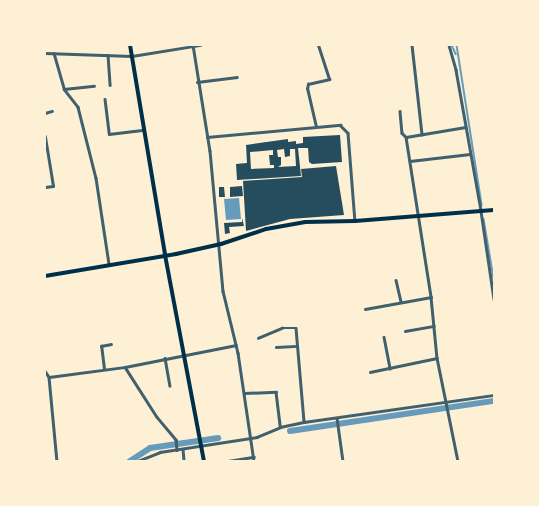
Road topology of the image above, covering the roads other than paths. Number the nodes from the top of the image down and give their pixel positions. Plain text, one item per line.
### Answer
1 (130, 45) edge
2 (200, 45) edge
3 (318, 45) edge
4 (412, 45) edge
5 (448, 45) edge
6 (193, 46) edge
7 (45, 53) edge
8 (54, 54) junction
9 (108, 55) junction
10 (132, 56) junction
11 (237, 77) dead end
12 (197, 82) junction
13 (110, 85) dead end
14 (94, 86) dead end
15 (64, 89) junction
16 (105, 99) dead end
17 (52, 111) dead end
18 (400, 111) dead end
19 (45, 113) edge
20 (316, 127) junction
21 (465, 127) junction
22 (144, 130) junction
23 (422, 134) junction
24 (46, 137) edge
25 (207, 137) junction
26 (406, 138) junction
27 (46, 148) edge
28 (470, 154) junction
29 (410, 161) junction
30 (45, 187) edge
31 (494, 210) edge
32 (481, 211) junction
33 (418, 216) junction
34 (355, 221) junction
35 (221, 244) junction
36 (165, 255) junction
37 (109, 264) junction
38 (45, 276) edge
39 (396, 280) dead end
40 (431, 297) junction
41 (494, 299) edge
42 (401, 301) junction
43 (364, 308) dead end
44 (434, 326) junction
45 (405, 331) dead end
46 (384, 337) dead end
47 (258, 338) dead end
48 (111, 344) dead end
49 (236, 345) junction
50 (297, 346) junction
51 (276, 347) dead end
52 (184, 355) junction
53 (165, 358) junction
54 (437, 358) junction
55 (125, 367) junction
56 (390, 368) junction
57 (104, 369) junction
58 (45, 371) edge
59 (370, 372) dead end
60 (49, 377) junction
61 (170, 386) dead end
62 (244, 393) junction
63 (494, 395) edge
64 (446, 402) junction
65 (337, 418) junction
66 (304, 422) junction
67 (280, 427) junction
68 (250, 439) junction
69 (201, 446) junction
70 (183, 449) junction
71 (177, 450) junction
72 (254, 457) junction
73 (57, 461) edge
74 (138, 461) edge
75 (184, 461) edge
76 (204, 461) edge
77 (228, 461) edge
78 (254, 461) edge
79 (343, 461) edge
80 (458, 461) edge

1 - 10 main road
2 - 6 street
3 - 20 street
4 - 23 street
5 - 21 street
6 - 10 street
6 - 12 street
7 - 8 street
8 - 9 street
8 - 15 street
9 - 10 street
9 - 13 street
10 - 22 main road
11 - 12 street
12 - 25 street
14 - 15 street
15 - 37 street
16 - 22 street
17 - 19 street
18 - 26 street
20 - 25 street
20 - 34 street
21 - 23 street
21 - 28 street
22 - 36 main road
23 - 26 street
24 - 27 street
25 - 35 street
26 - 29 street
27 - 30 street
28 - 29 street
28 - 32 street
29 - 33 street
31 - 32 main road
32 - 33 main road
32 - 41 street
33 - 34 main road
33 - 40 street
34 - 35 main road
35 - 36 main road
35 - 49 street
36 - 37 main road
36 - 52 main road
37 - 38 main road
39 - 42 street
40 - 42 street
40 - 44 street
42 - 43 street
44 - 45 street
44 - 54 street
46 - 56 street
47 - 50 street
48 - 57 street
49 - 52 street
49 - 62 street
50 - 51 street
50 - 66 street
52 - 53 street
52 - 69 main road
53 - 55 street
53 - 61 street
54 - 56 street
54 - 64 street
55 - 57 street
55 - 71 street
56 - 59 street
57 - 60 street
58 - 60 street
60 - 73 street
62 - 67 street
62 - 68 street
63 - 64 street
64 - 65 street
64 - 80 street
65 - 66 street
65 - 79 street
66 - 67 street
67 - 68 street
68 - 69 street
68 - 72 street
69 - 70 street
69 - 76 main road
70 - 71 street
70 - 75 street
71 - 74 street
72 - 77 street
72 - 78 street

